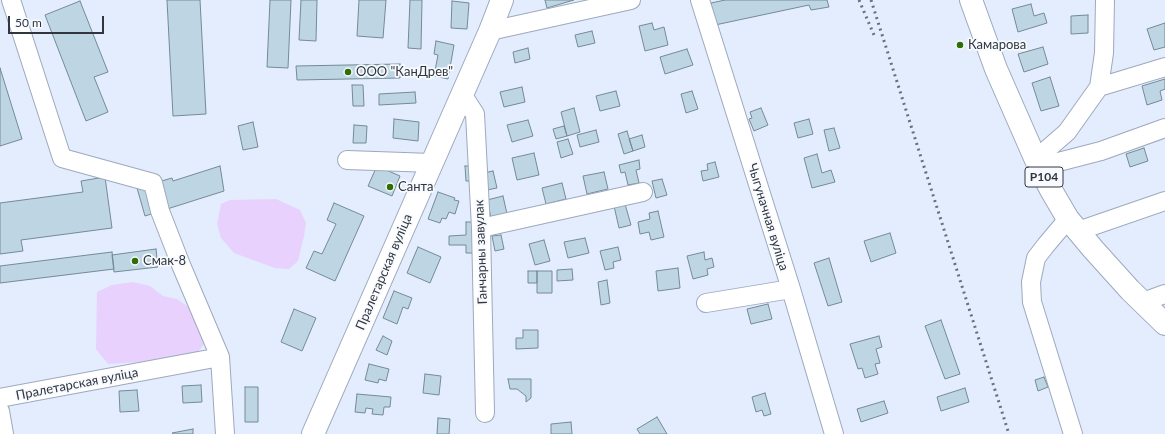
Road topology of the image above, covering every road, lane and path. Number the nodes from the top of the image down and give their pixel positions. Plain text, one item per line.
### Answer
1 (11, 0) edge
2 (502, 0) edge
3 (631, 0) edge
4 (700, 0) edge
5 (971, 0) edge
6 (1105, 0) edge
7 (490, 31) junction
8 (1165, 68) edge
9 (1099, 87) junction
10 (462, 94) junction
11 (1165, 128) edge
12 (347, 160) dead end
13 (432, 163) junction
14 (1037, 163) junction
15 (643, 192) dead end
16 (1165, 201) edge
17 (1073, 225) junction
18 (481, 228) junction
19 (791, 289) junction
20 (1165, 294) edge
21 (1143, 302) junction
22 (706, 303) dead end
23 (1165, 324) edge
24 (220, 357) junction
25 (0, 398) edge
26 (0, 411) edge
27 (485, 413) dead end
28 (4, 434) edge
29 (225, 434) edge
30 (313, 434) edge
31 (834, 434) edge
32 (1073, 434) edge

1 - 24 street
2 - 7 main road, Пралетарская вуліца
3 - 7 street
4 - 19 street, Чыгуначная вуліца
5 - 14 main road, Р104
6 - 9 street
7 - 10 main road, Пралетарская вуліца
8 - 9 street
9 - 14 street
10 - 13 main road, Пралетарская вуліца
10 - 18 street, Ганчарны завулак
11 - 14 street
12 - 13 street
13 - 30 main road, Пралетарская вуліца
14 - 17 main road, Р104
15 - 18 street
16 - 17 street
17 - 21 main road, Р104
17 - 32 street
18 - 27 street, Ганчарны завулак
19 - 22 street
19 - 31 street, Чыгуначная вуліца
20 - 21 street
21 - 23 main road, Р104
24 - 25 street, Пралетарская вуліца
24 - 29 street
26 - 28 street

